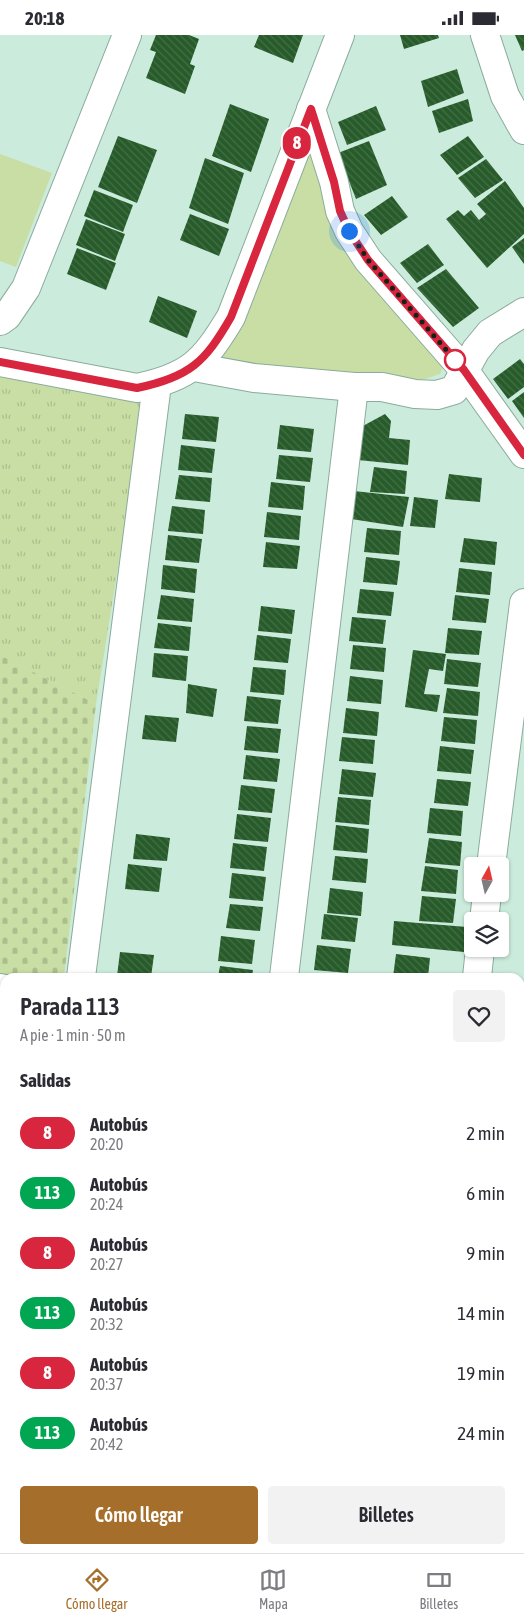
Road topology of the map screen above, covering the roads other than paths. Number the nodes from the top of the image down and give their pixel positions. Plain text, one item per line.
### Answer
1 (127, 35) edge
2 (340, 35) edge
3 (485, 35) edge
4 (311, 109) junction
5 (524, 130) edge
6 (524, 312) edge
7 (0, 321) edge
8 (0, 362) edge
9 (194, 367) junction
10 (464, 370) junction
11 (157, 384) junction
12 (354, 387) junction
13 (524, 455) edge
14 (524, 603) edge
15 (518, 706) edge
16 (493, 857) edge
17 (479, 957) edge
18 (82, 973) edge
19 (284, 973) edge
20 (477, 973) edge

1 - 7 street
2 - 4 street
3 - 5 street
4 - 9 street
4 - 10 street
6 - 10 street
8 - 11 street
9 - 11 street
9 - 12 street
10 - 12 street
10 - 13 street
11 - 18 street
12 - 19 street
14 - 15 street
15 - 16 street
17 - 20 street

